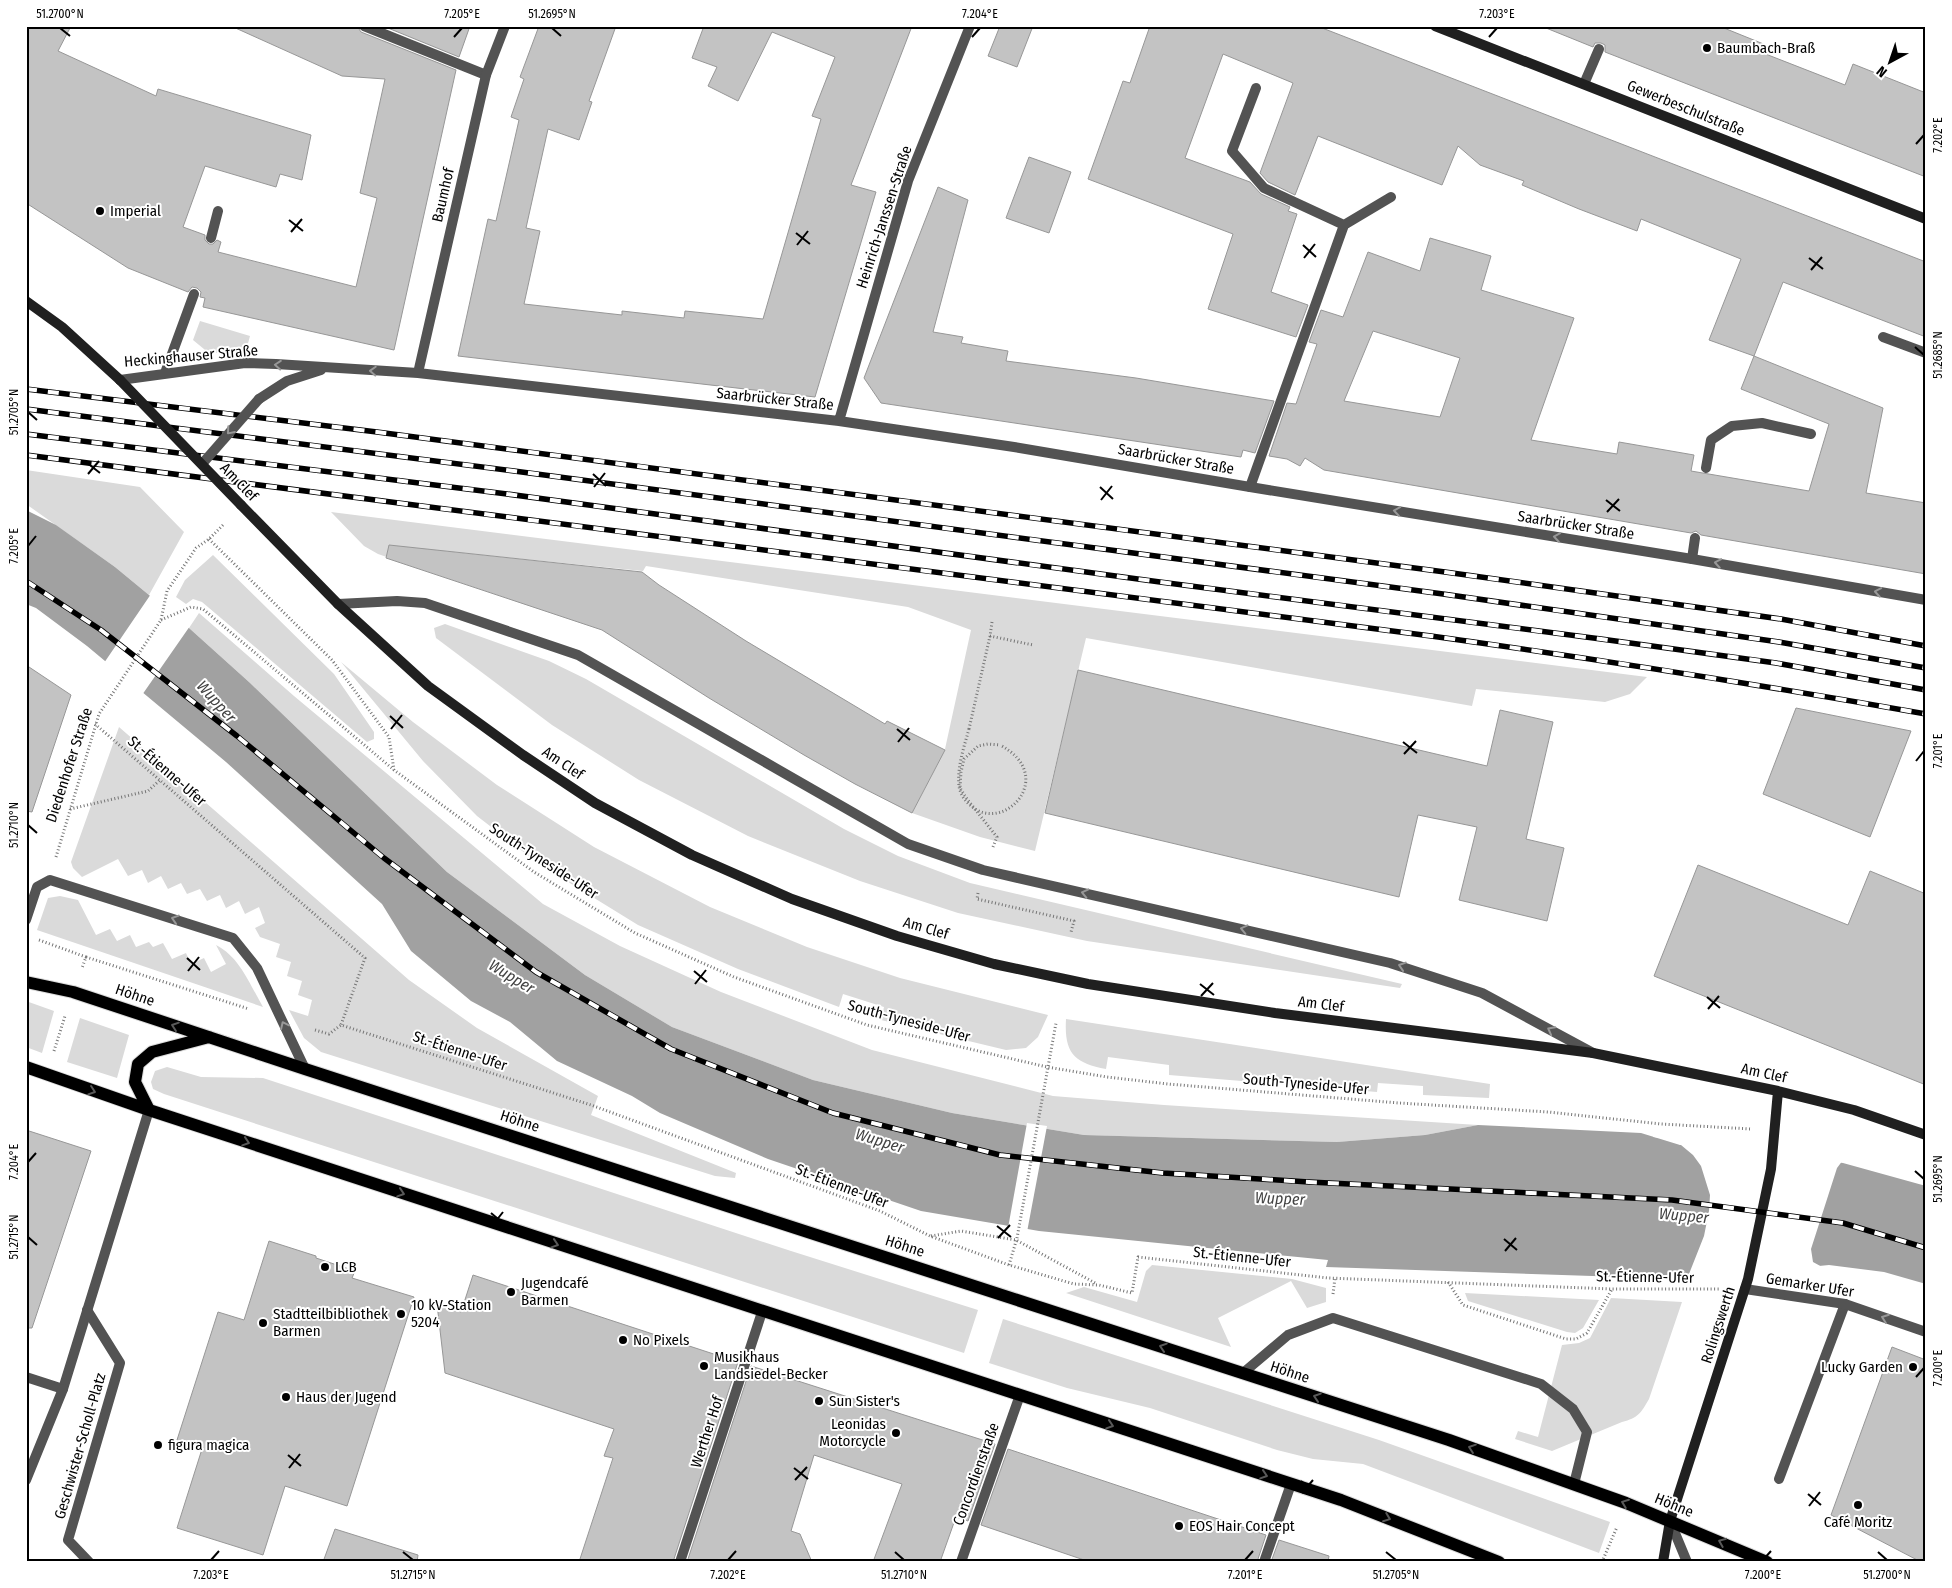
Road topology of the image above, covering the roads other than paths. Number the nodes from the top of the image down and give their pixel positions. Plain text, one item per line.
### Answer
1 (364, 26) edge
2 (504, 26) edge
3 (970, 26) edge
4 (1435, 26) edge
5 (1599, 49) dead end
6 (486, 75) junction
7 (1584, 84) junction
8 (1256, 88) dead end
9 (1391, 197) dead end
10 (218, 211) dead end
11 (1926, 219) edge
12 (1344, 225) junction
13 (211, 238) dead end
14 (194, 294) dead end
15 (26, 301) edge
16 (1883, 336) dead end
17 (1926, 353) edge
18 (327, 368) junction
19 (165, 373) junction
20 (418, 373) junction
21 (120, 380) junction
22 (839, 421) junction
23 (1810, 434) dead end
24 (202, 464) junction
25 (1706, 468) dead end
26 (1250, 487) junction
27 (1695, 538) dead end
28 (1692, 558) junction
29 (1926, 600) edge
30 (338, 604) junction
31 (26, 920) edge
32 (26, 982) edge
33 (209, 1037) junction
34 (1593, 1053) junction
35 (26, 1066) edge
36 (305, 1069) junction
37 (1778, 1091) junction
38 (149, 1110) junction
39 (1926, 1135) edge
40 (1745, 1289) junction
41 (1845, 1304) junction
42 (87, 1310) junction
43 (762, 1312) junction
44 (1926, 1332) edge
45 (1243, 1373) junction
46 (26, 1377) edge
47 (63, 1389) junction
48 (1020, 1395) junction
49 (26, 1480) edge
50 (1779, 1480) dead end
51 (1291, 1484) junction
52 (1574, 1484) junction
53 (1670, 1522) junction
54 (88, 1562) edge
55 (680, 1562) edge
56 (961, 1562) edge
57 (1264, 1562) edge
58 (1500, 1562) edge
59 (1663, 1562) edge
60 (1687, 1562) edge
61 (1767, 1562) edge

1 - 6 street
2 - 6 street, Baumhof
3 - 22 street, Heinrich-Janssen-Straße
4 - 7 main road, Gewerbeschulstraße
5 - 7 street
6 - 20 street, Baumhof
7 - 11 main road, Gewerbeschulstraße
8 - 12 street
9 - 12 street
10 - 13 street
12 - 26 street
14 - 19 street
15 - 21 main road, Heckinghauser Straße
16 - 17 street
18 -> 19 street, Heckinghauser Straße
20 -> 18 street, Heckinghauser Straße
18 -> 24 street, Heckinghauser Straße, bridge
19 - 21 street, Heckinghauser Straße
20 - 22 street, Saarbrücker Straße
21 - 24 main road, Am Clef, bridge
22 - 26 street, Saarbrücker Straße
23 - 25 street
24 - 30 main road, Am Clef, bridge
28 -> 26 street, Saarbrücker Straße
27 - 28 street
29 -> 28 street, Saarbrücker Straße
34 -> 30 street, Am Clef
30 - 34 main road, Am Clef
36 -> 31 street
33 -> 32 main road, Höhne
33 - 36 main road, Höhne
33 - 38 main road
34 - 37 main road, Am Clef
35 -> 38 main road
45 -> 36 main road, Höhne
37 - 39 main road, Am Clef
37 - 40 main road, Rolingswerth
38 - 42 street
38 -> 43 main road
40 - 41 street, Gemarker Ufer
40 - 53 main road, Rolingswerth
44 -> 41 street, Gemarker Ufer
41 - 50 street
42 - 47 street
42 - 54 street, Geschwister-Scholl-Platz
43 - 48 main road
43 - 55 street, Werther Hof
52 -> 45 main road, Höhne
45 - 52 street
46 - 47 street
47 - 49 street
48 -> 51 main road
48 - 56 street, Concordienstraße
51 - 57 street
51 -> 58 main road
53 -> 52 main road, Höhne
53 - 59 main road, Rolingswerth
53 - 60 street
61 -> 53 main road, Höhne

